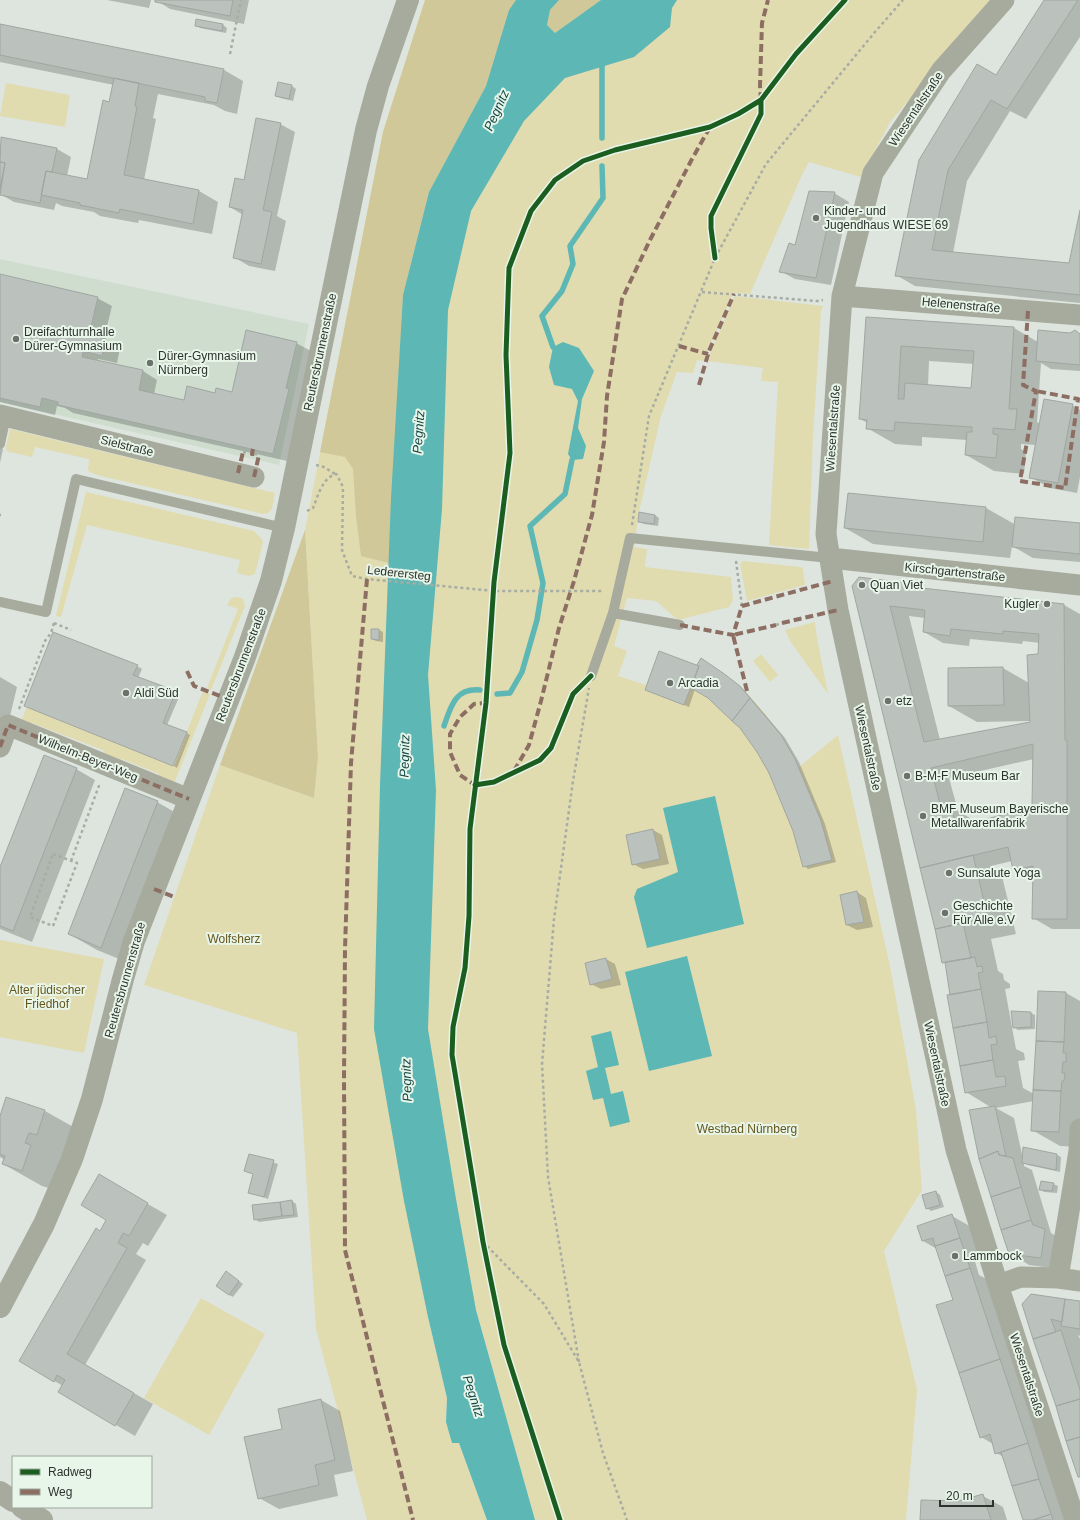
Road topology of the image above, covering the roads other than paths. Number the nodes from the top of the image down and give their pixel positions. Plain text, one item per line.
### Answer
1 (408, 0) edge
2 (1004, 0) edge
3 (842, 296) junction
4 (1080, 315) edge
5 (3, 415) edge
6 (0, 444) edge
7 (254, 477) dead end
8 (286, 518) junction
9 (830, 558) junction
10 (1080, 585) edge
11 (0, 602) edge
12 (613, 613) junction
13 (680, 625) dead end
14 (591, 676) road end
15 (0, 747) edge
16 (189, 799) junction
17 (1080, 1129) edge
18 (1058, 1278) junction
19 (1080, 1281) edge
20 (998, 1285) junction
21 (0, 1307) edge
22 (0, 1492) edge
23 (12, 1500) edge
24 (24, 1508) edge
25 (42, 1520) edge
26 (1075, 1520) edge

1 - 8 street, Reutersbrunnenstraße
2 - 3 street, Wiesentalstraße
3 - 4 street, Helenenstraße
3 - 9 street, Wiesentalstraße
5 - 6 lane
5 - 7 street, Sielstraße
8 - 11 lane
8 - 16 street, Reutersbrunnenstraße
9 - 10 street, Kirschgartenstraße
9 - 12 lane
9 - 20 street, Wiesentalstraße
12 - 13 lane
12 - 14 lane
15 - 16 street, Wilhelm-Beyer-Weg
16 - 21 street, Reutersbrunnenstraße
17 - 18 street
18 - 19 street
18 - 20 street
20 - 26 street, Wiesentalstraße
22 - 23 street
24 - 25 street

